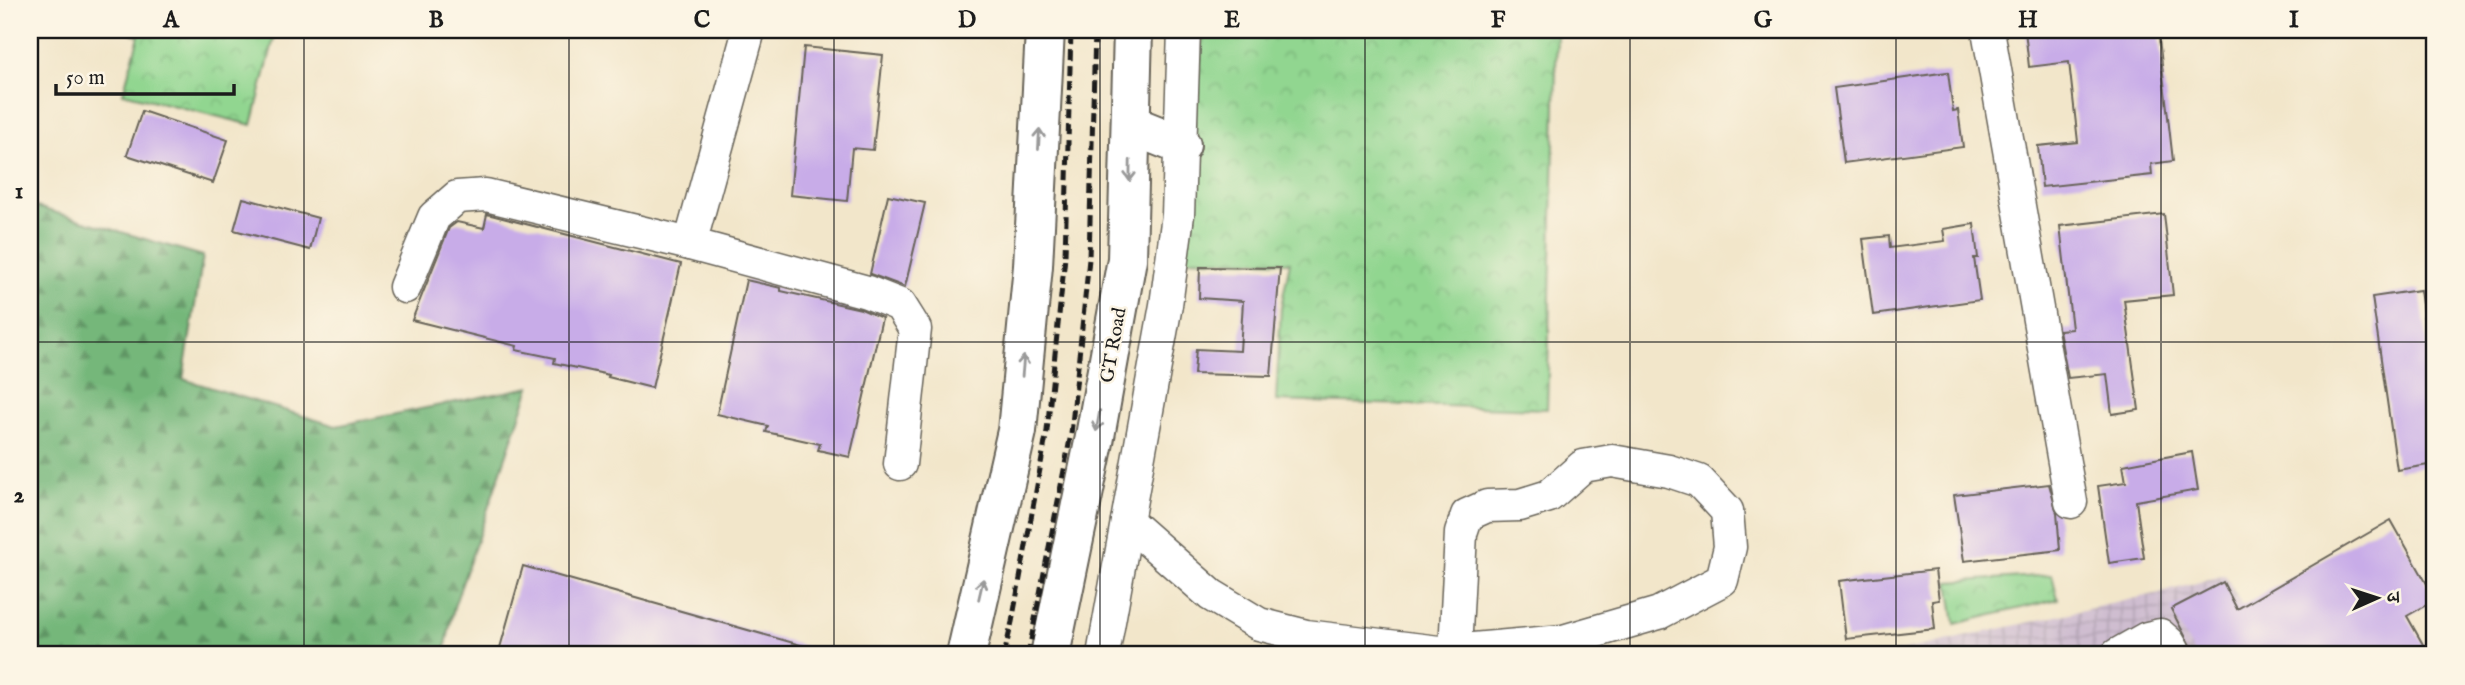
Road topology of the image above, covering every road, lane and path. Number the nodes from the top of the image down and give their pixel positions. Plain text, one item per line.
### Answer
1 (749, 30) edge
2 (1045, 30) edge
3 (1133, 30) edge
4 (1184, 30) edge
5 (1988, 30) edge
6 (1131, 125) junction
7 (1181, 145) junction
8 (690, 244) junction
9 (405, 287) dead end
10 (900, 464) dead end
11 (2071, 502) dead end
12 (1127, 521) junction
13 (1455, 650) junction
14 (966, 655) edge
15 (1050, 655) edge
16 (1103, 655) edge
17 (2118, 655) edge
18 (2176, 655) edge

1 - 8 lane
14 -> 2 highway
3 - 6 highway, GT Road
4 - 7 lane
5 - 11 lane
6 - 7 highway
6 -> 15 highway, GT Road
7 - 12 lane
8 - 9 lane
8 - 10 lane
12 - 13 lane
12 - 16 lane
13 - 13 lane
17 - 18 lane

